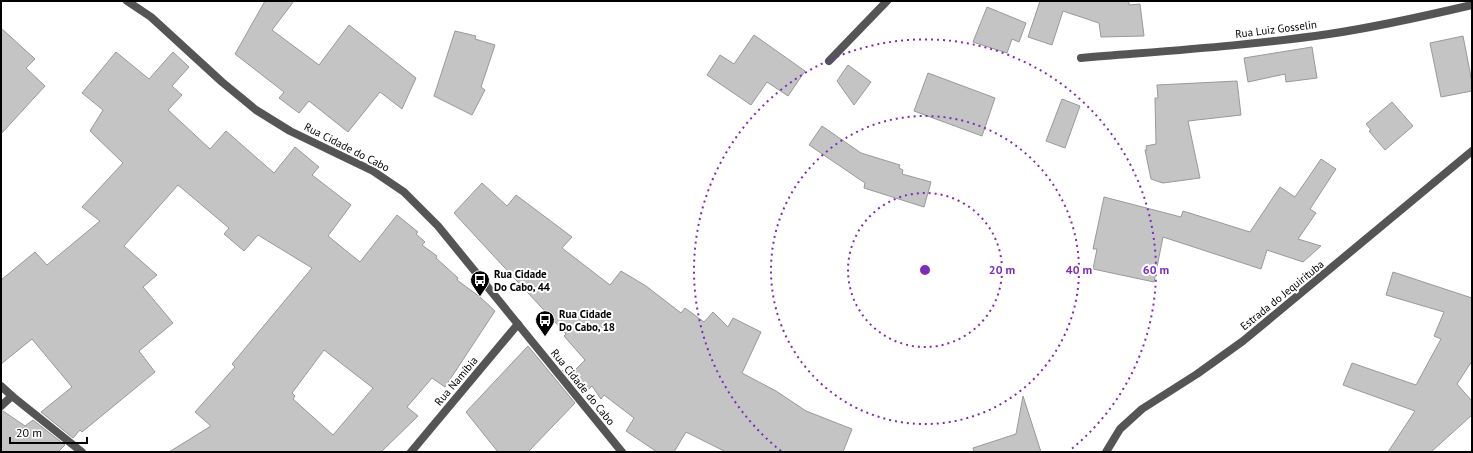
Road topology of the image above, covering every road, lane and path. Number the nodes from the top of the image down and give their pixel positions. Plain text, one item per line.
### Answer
1 (127, 1) edge
2 (887, 1) edge
3 (1472, 6) edge
4 (1081, 58) dead end
5 (829, 61) dead end
6 (1472, 151) edge
7 (518, 324) junction
8 (1, 386) edge
9 (12, 396) junction
10 (1, 406) edge
11 (82, 452) edge
12 (411, 452) edge
13 (622, 452) edge
14 (1106, 452) edge

1 - 7 street, Rua Cidade do Cabo
2 - 5 street
3 - 4 street, Rua Luiz Gosselin
6 - 14 street, Estrada do Jequirituba
7 - 12 street, Rua Namíbia
7 - 13 street, Rua Cidade do Cabo
8 - 9 street
9 - 10 street
9 - 11 street

